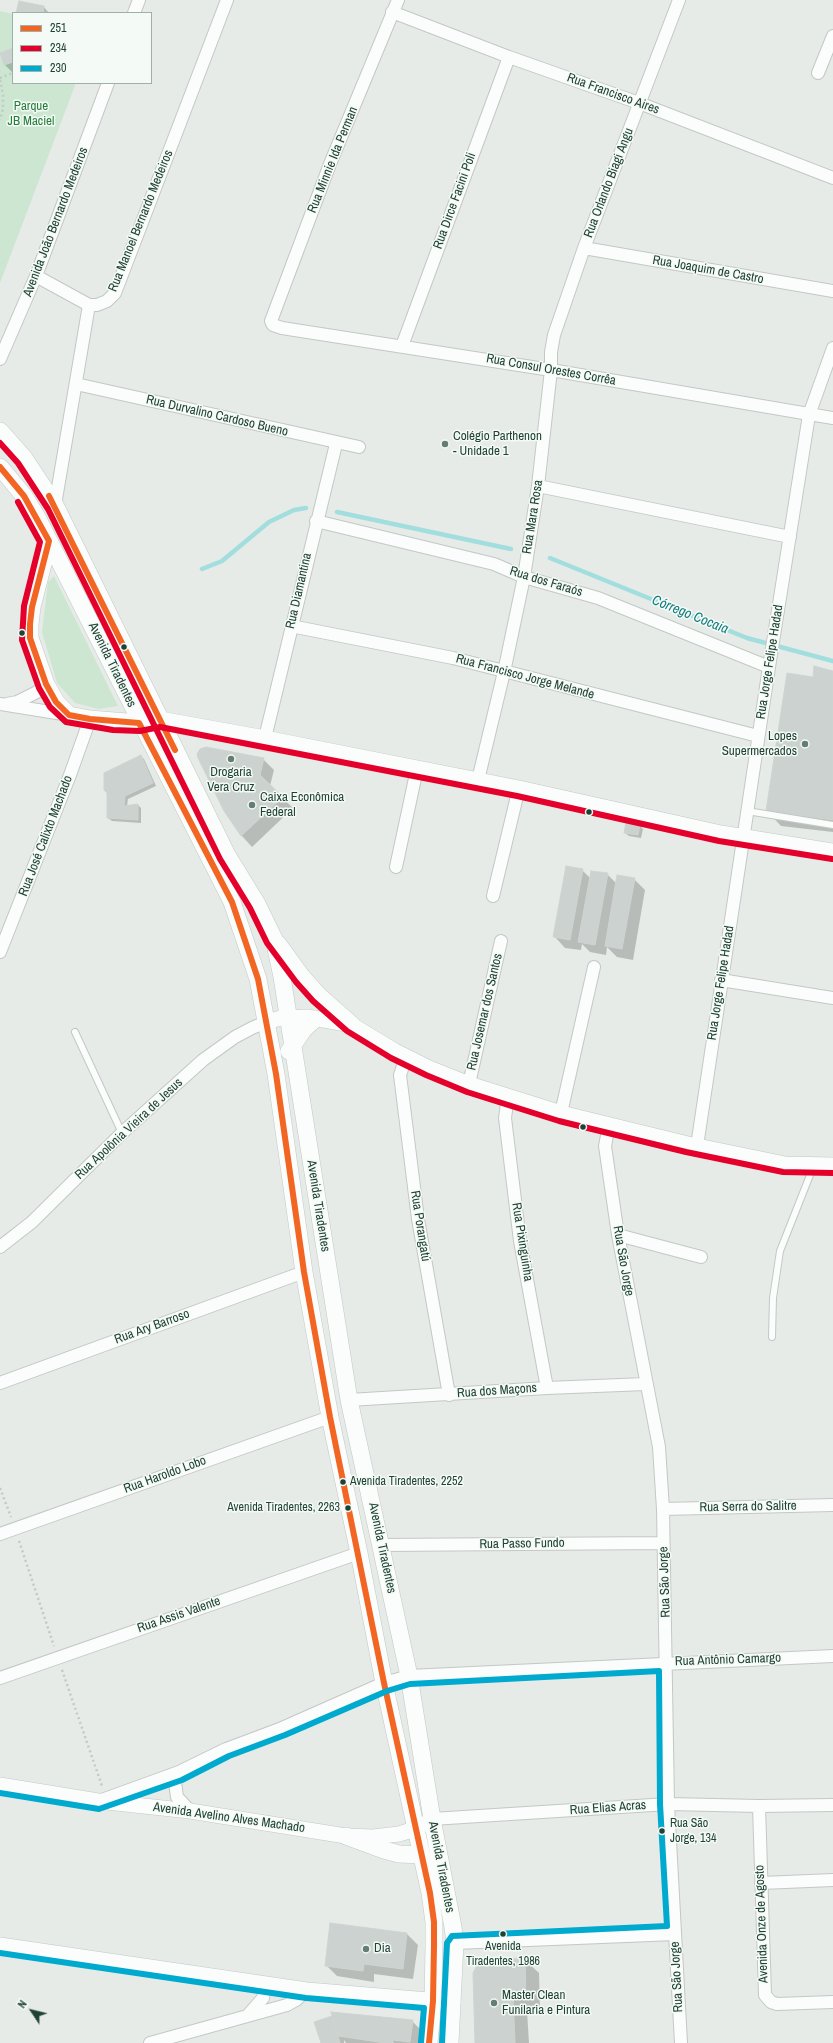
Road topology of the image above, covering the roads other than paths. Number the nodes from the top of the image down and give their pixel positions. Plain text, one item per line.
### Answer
1 (139, 0) edge
2 (226, 0) edge
3 (398, 0) edge
4 (679, 0) edge
5 (134, 12) edge
6 (392, 12) junction
7 (833, 36) edge
8 (509, 57) junction
9 (818, 73) dead end
10 (108, 84) edge
11 (639, 103) junction
12 (833, 178) edge
13 (584, 248) junction
14 (36, 276) junction
15 (833, 291) edge
16 (89, 305) junction
17 (270, 321) joint
18 (402, 346) junction
19 (833, 348) edge
20 (0, 359) edge
21 (551, 370) junction
22 (76, 384) junction
23 (809, 415) junction
24 (833, 418) edge
25 (0, 432) edge
26 (336, 444) junction
27 (359, 447) dead end
28 (0, 467) edge
29 (538, 486) junction
30 (55, 505) junction
31 (316, 520) junction
32 (790, 537) junction
33 (49, 541) junction
34 (524, 577) junction
35 (291, 626) junction
36 (769, 663) junction
37 (504, 672) junction
38 (46, 684) junction
39 (1, 707) edge
40 (69, 715) junction
41 (90, 720) junction
42 (160, 720) junction
43 (140, 723) junction
44 (758, 736) junction
45 (265, 738) junction
46 (417, 769) junction
47 (478, 780) junction
48 (519, 788) junction
49 (747, 811) junction
50 (833, 825) edge
51 (743, 837) junction
52 (833, 851) edge
53 (396, 867) dead end
54 (493, 896) dead end
55 (274, 939) junction
56 (502, 940) dead end
57 (0, 952) edge
58 (594, 967) dead end
59 (721, 980) junction
60 (833, 998) edge
61 (288, 1018) junction
62 (315, 1019) junction
63 (266, 1022) junction
64 (352, 1025) junction
65 (75, 1032) dead end
66 (292, 1045) junction
67 (406, 1057) junction
68 (276, 1074) junction
69 (469, 1084) junction
70 (508, 1096) junction
71 (561, 1113) junction
72 (609, 1125) junction
73 (122, 1133) junction
74 (697, 1146) junction
75 (814, 1165) junction
76 (833, 1165) edge
77 (618, 1236) junction
78 (0, 1246) edge
79 (701, 1257) dead end
80 (304, 1272) junction
81 (772, 1337) dead end
82 (0, 1383) edge
83 (646, 1384) junction
84 (547, 1388) junction
85 (449, 1394) junction
86 (349, 1400) junction
87 (330, 1416) junction
88 (833, 1505) edge
89 (663, 1509) junction
90 (0, 1534) edge
91 (663, 1543) junction
92 (381, 1545) junction
93 (359, 1553) junction
94 (833, 1656) edge
95 (667, 1663) junction
96 (409, 1676) junction
97 (0, 1678) edge
98 (384, 1683) junction
99 (179, 1772) junction
100 (0, 1785) edge
101 (98, 1801) junction
102 (668, 1804) junction
103 (833, 1805) edge
104 (759, 1806) junction
105 (190, 1811) junction
106 (432, 1819) junction
107 (415, 1829) junction
108 (346, 1836) junction
109 (422, 1854) junction
110 (833, 1880) edge
111 (761, 1884) junction
112 (675, 1934) junction
113 (455, 1943) junction
114 (0, 1945) edge
115 (266, 1984) junction
116 (307, 1990) junction
117 (433, 2001) junction
118 (453, 2002) junction
119 (833, 2002) edge
120 (248, 2014) junction
121 (150, 2043) edge
122 (429, 2043) edge
123 (450, 2043) edge
124 (681, 2043) edge

1 - 5 street
2 - 16 street, Rua Manoel Bernardo Medeiros
3 - 6 street, Rua Minnie Ida Perman
4 - 11 street, Rua Orlando Biagi Angu
6 - 8 street, Rua Francisco Aires
6 - 17 street, Rua Minnie Ida Perman
7 - 9 street
8 - 11 street, Rua Francisco Aires
8 - 18 street, Rua Dirce Facini Poli
10 - 14 street, Avenida João Bernardo Medeiros
11 - 12 street, Rua Francisco Aires
11 - 13 street, Rua Orlando Biagi Angu
13 - 15 street, Rua Joaquim de Castro
13 - 21 street, Rua Orlando Biagi Angu
14 - 16 street
14 - 20 street, Avenida João Bernardo Medeiros
16 - 22 street
17 - 18 street, Rua Consul Orestes Corrêa
18 - 21 street, Rua Consul Orestes Corrêa
19 - 23 street, Rua Jorge Felipe Hadad
21 - 23 street, Rua Consul Orestes Corrêa
21 - 29 street, Rua Mara Rosa
22 - 26 street, Rua Durvalino Cardoso Bueno
22 - 30 street
23 - 24 street, Rua Consul Orestes Corrêa
23 - 32 street, Rua Jorge Felipe Hadad
25 - 30 main road, Avenida Tiradentes
26 - 27 street, Rua Durvalino Cardoso Bueno
26 - 31 street, Rua Diamantina
28 - 33 main road, Avenida Tiradentes
29 - 32 street
29 - 34 street, Rua Mara Rosa
30 - 42 main road, Avenida Tiradentes
31 - 34 street, Rua dos Faraós
31 - 35 street, Rua Diamantina
32 - 36 street, Rua Jorge Felipe Hadad
33 - 38 main road
33 - 43 main road, Avenida Tiradentes
34 - 36 street, Rua dos Faraós
34 - 37 street, Rua Mara Rosa
35 - 37 street, Rua Francisco Jorge Melande
35 - 45 street, Rua Diamantina
36 - 44 street, Rua Jorge Felipe Hadad
37 - 44 street, Rua Francisco Jorge Melande
37 - 47 street, Rua Mara Rosa
38 - 39 street
38 - 40 main road
39 - 40 street
40 - 41 main road
41 - 43 main road
41 - 57 street, Rua José Calixto Machado
42 - 43 street
42 - 45 street
42 - 55 main road, Avenida Tiradentes
43 - 63 main road, Avenida Tiradentes
44 - 49 street, Rua Jorge Felipe Hadad
45 - 46 street
46 - 47 street
46 - 53 street
47 - 48 street
48 - 51 street
48 - 54 street
49 - 50 lane
49 - 51 street, Rua Jorge Felipe Hadad
51 - 52 street
51 - 59 street, Rua Jorge Felipe Hadad
55 - 61 main road, Avenida Tiradentes
55 - 64 main road
56 - 69 street, Rua Josemar dos Santos
58 - 71 street
59 - 60 street
59 - 74 street, Rua Jorge Felipe Hadad
61 - 62 street
61 - 63 street
61 - 66 main road, Avenida Tiradentes
62 - 64 street
62 - 66 main road
63 - 68 main road, Avenida Tiradentes
63 - 73 street, Rua Apolônia Vieira de Jesus
64 - 67 street
65 - 73 lane
66 - 68 main road
66 - 86 main road, Avenida Tiradentes
67 - 69 street
67 - 85 street, Rua Porangatú
68 - 80 main road, Avenida Tiradentes
69 - 70 street
70 - 71 street
70 - 84 street, Rua Pixinguinha
71 - 72 street
72 - 74 street
72 - 77 street, Rua São Jorge
73 - 78 street, Rua Apolônia Vieira de Jesus
74 - 75 street
75 - 76 street
75 - 81 lane
77 - 79 street
77 - 83 street, Rua São Jorge
80 - 82 street, Rua Ary Barroso
80 - 87 main road, Avenida Tiradentes
83 - 84 street, Rua dos Maçons
83 - 89 street, Rua São Jorge
84 - 85 street, Rua dos Maçons
85 - 86 street, Rua dos Maçons
86 - 92 main road, Avenida Tiradentes
87 - 90 street, Rua Haroldo Lobo
87 - 93 main road, Avenida Tiradentes
88 - 89 street, Rua Serra do Salitre
89 - 91 street, Rua São Jorge
91 - 92 street, Rua Passo Fundo
91 - 95 street, Rua São Jorge
92 - 96 main road, Avenida Tiradentes
93 - 97 street, Rua Assis Valente
93 - 98 main road, Avenida Tiradentes
94 - 95 street, Rua Antônio Camargo
95 - 96 street, Rua Antônio Camargo
95 - 102 street, Rua São Jorge
96 - 98 street, Rua Antônio Camargo
96 - 106 main road, Avenida Tiradentes
98 - 99 street, Rua Antônio Camargo
98 - 107 main road, Avenida Tiradentes
99 - 101 street, Rua Antônio Camargo
99 - 105 street
100 - 101 street, Avenida Avelino Alves Machado
101 - 105 street, Avenida Avelino Alves Machado
102 - 104 street, Rua Elias Acras
102 - 106 street, Rua Elias Acras
102 - 112 street, Rua São Jorge
103 - 104 street, Rua Elias Acras
104 - 111 street, Avenida Onze de Agosto
105 - 108 street, Avenida Avelino Alves Machado
106 - 107 street, Avenida Avelino Alves Machado
106 - 113 main road, Avenida Tiradentes
107 - 108 street, Avenida Avelino Alves Machado
107 - 109 main road, Avenida Tiradentes
108 - 109 main road
109 - 117 main road, Avenida Tiradentes
110 - 111 street
111 - 119 street, Avenida Onze de Agosto
112 - 113 street
112 - 124 street, Rua São Jorge
113 - 118 main road, Avenida Tiradentes
114 - 115 street
115 - 116 street
115 - 120 street
116 - 117 street
116 - 120 street
117 - 118 street
117 - 122 main road, Avenida Tiradentes
118 - 123 main road, Avenida Tiradentes
120 - 121 street

